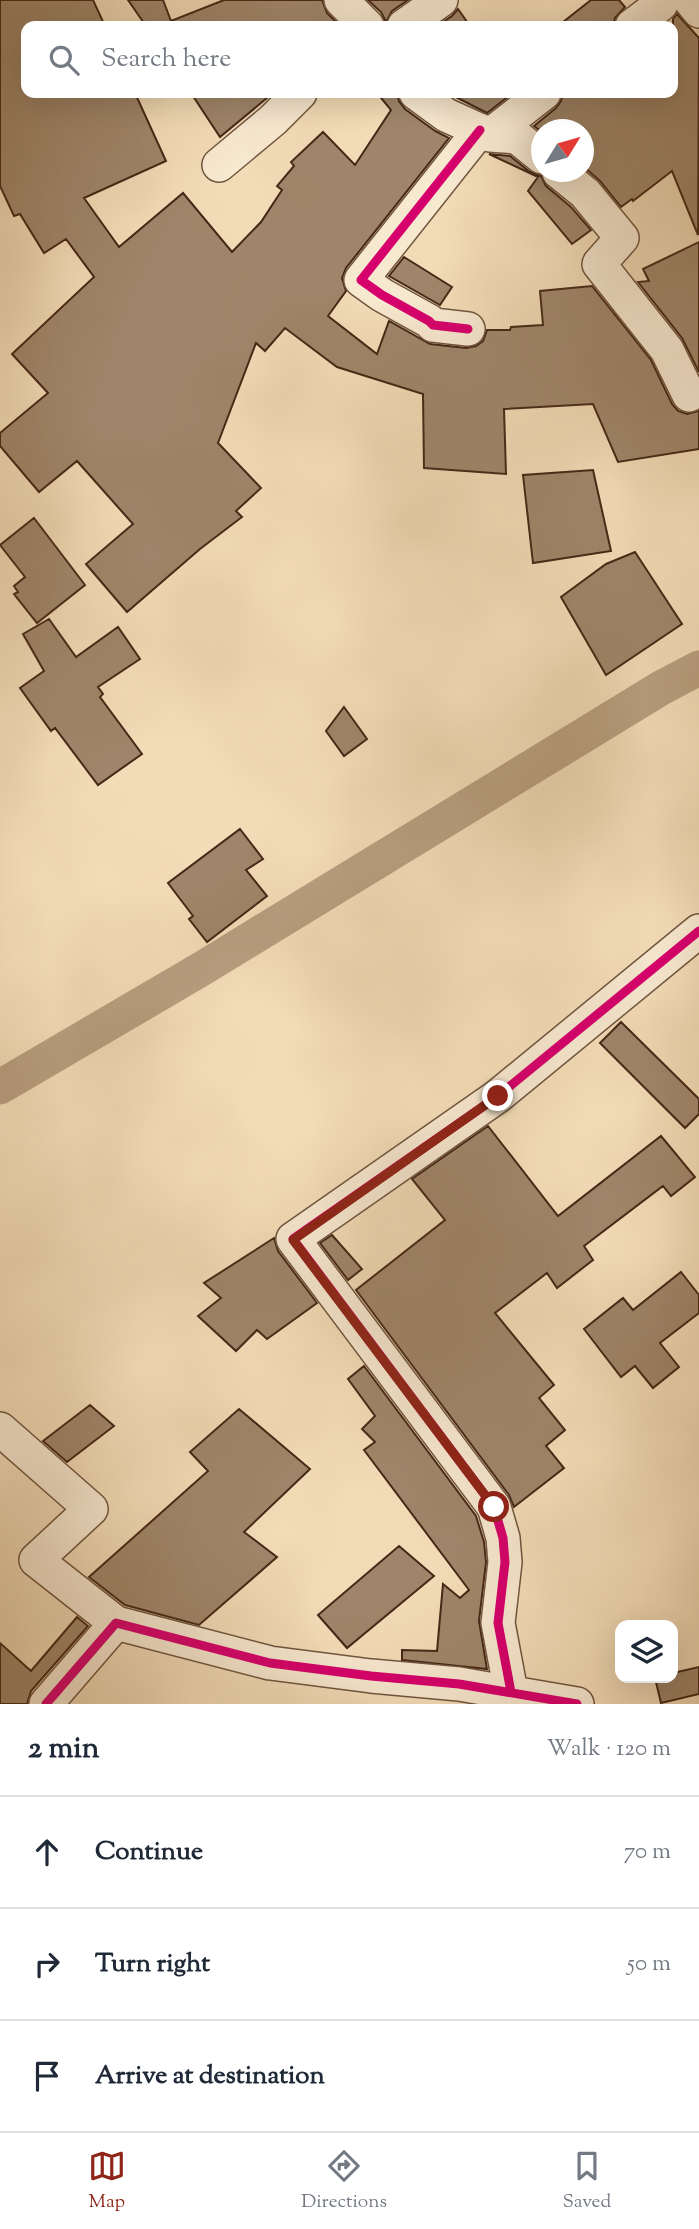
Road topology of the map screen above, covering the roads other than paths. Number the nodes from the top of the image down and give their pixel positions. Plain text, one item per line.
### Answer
1 (341, 0) edge
2 (441, 0) edge
3 (671, 1) edge
4 (699, 11) edge
5 (362, 21) edge
6 (411, 21) edge
7 (640, 21) edge
8 (295, 98) edge
9 (423, 98) edge
10 (537, 98) edge
11 (485, 133) junction
12 (531, 149) edge
13 (219, 164) dead end
14 (571, 182) edge
15 (468, 329) dead end
16 (689, 395) dead end
17 (699, 931) edge
18 (0, 1429) edge
19 (116, 1623) junction
20 (511, 1692) junction
21 (46, 1704) edge
22 (578, 1704) edge

1 - 5 street
2 - 6 street
3 - 4 street
3 - 7 street
8 - 13 street
9 - 11 street
10 - 11 street
11 - 12 street
11 - 15 street
14 - 16 street
17 - 20 street
18 - 19 street
19 - 20 street
19 - 21 street
20 - 22 street

